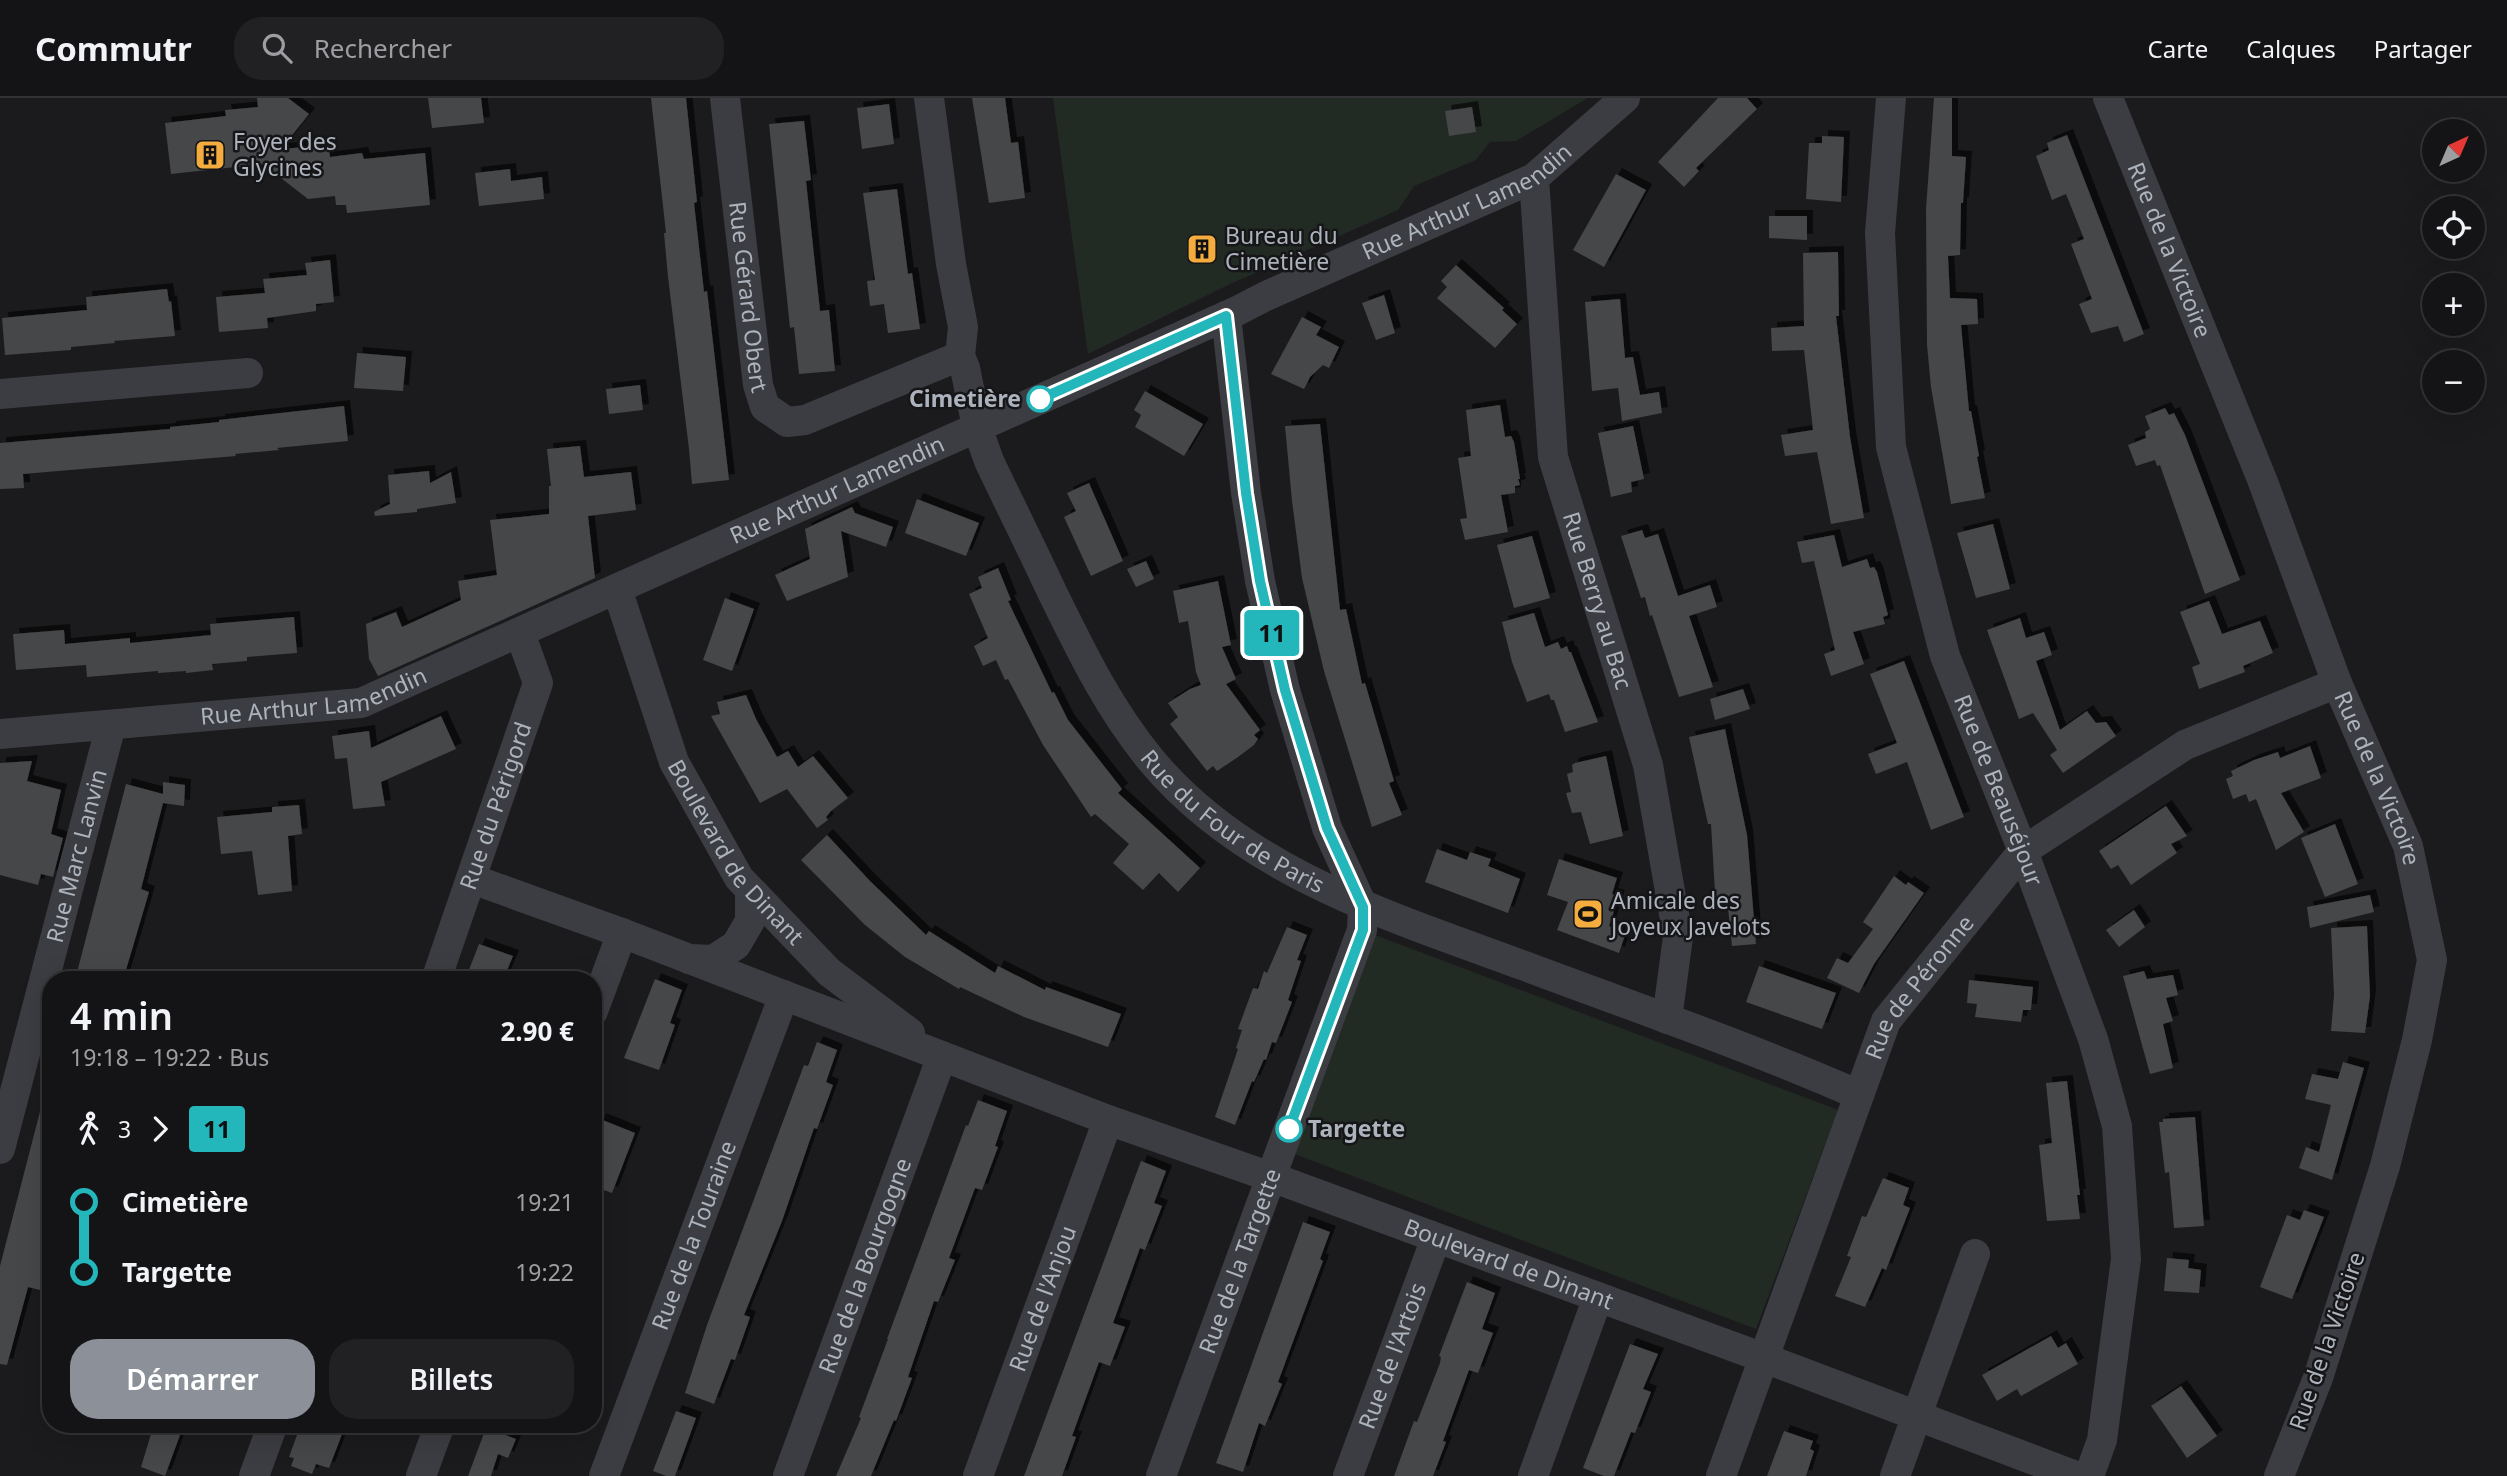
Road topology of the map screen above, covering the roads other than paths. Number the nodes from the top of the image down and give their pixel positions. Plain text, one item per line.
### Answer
1 (725, 98) edge
2 (929, 98) edge
3 (1625, 98) edge
4 (1891, 98) edge
5 (2108, 98) edge
6 (1534, 178) junction
7 (1226, 316) junction
8 (960, 356) junction
9 (248, 373) dead end
10 (0, 394) edge
11 (978, 427) junction
12 (617, 589) junction
13 (520, 633) junction
14 (2337, 683) junction
15 (111, 725) junction
16 (0, 734) edge
17 (2023, 851) junction
18 (472, 879) junction
19 (750, 890) junction
20 (1363, 907) junction
21 (622, 933) junction
22 (689, 959) junction
23 (47, 971) edge
24 (439, 971) edge
25 (602, 987) edge
26 (42, 989) edge
27 (784, 995) junction
28 (1667, 1019) junction
29 (942, 1056) junction
30 (1859, 1095) junction
31 (1108, 1120) junction
32 (0, 1149) edge
33 (1271, 1177) junction
34 (1436, 1238) junction
35 (1975, 1254) dead end
36 (1598, 1297) junction
37 (1764, 1358) junction
38 (1917, 1415) junction
39 (270, 1433) edge
40 (437, 1433) edge
41 (254, 1476) edge
42 (421, 1476) edge
43 (604, 1476) edge
44 (788, 1476) edge
45 (978, 1476) edge
46 (1161, 1476) edge
47 (1348, 1476) edge
48 (1534, 1476) edge
49 (1721, 1476) edge
50 (1895, 1476) edge
51 (2076, 1476) edge
52 (2089, 1476) edge
53 (2279, 1476) edge

1 - 8 street, Rue Gérard Obert
2 - 8 street
3 - 6 street, Rue Arthur Lamendin
4 - 17 street, Rue de Beauséjour
5 - 14 street, Rue de la Victoire
6 - 7 street, Rue Arthur Lamendin
6 - 28 street, Rue Berry au Bac
7 - 11 street, Rue Arthur Lamendin
7 - 20 street
8 - 11 street
9 - 10 street
11 - 12 street, Rue Arthur Lamendin
11 - 20 street, Rue du Four de Paris
12 - 13 street, Rue Arthur Lamendin
12 - 19 street, Boulevard de Dinant
13 - 15 street, Rue Arthur Lamendin
13 - 18 street, Rue du Périgord
14 - 17 street, Rue de Péronne
14 - 53 street, Rue de la Victoire
15 - 16 street, Rue Arthur Lamendin
15 - 23 street, Rue Marc Lanvin
17 - 30 street, Rue de Péronne
17 - 52 street, Rue de Beauséjour
18 - 21 street, Boulevard de Dinant
18 - 24 street, Rue du Périgord
19 - 22 street
19 - 29 street, Boulevard de Dinant
20 - 28 street, Rue du Four de Paris
20 - 33 street, Rue de la Targette
21 - 22 street, Boulevard de Dinant
21 - 25 street
22 - 27 street, Boulevard de Dinant
26 - 32 street, Rue Marc Lanvin
27 - 29 street, Boulevard de Dinant
27 - 43 street, Rue de la Touraine
28 - 30 street, Rue du Four de Paris
29 - 31 street, Boulevard de Dinant
29 - 44 street, Rue de la Bourgogne
30 - 37 street, Rue de Péronne
31 - 33 street, Boulevard de Dinant
31 - 45 street, Rue de l'Anjou
33 - 34 street, Boulevard de Dinant
33 - 46 street, Rue de la Targette
34 - 36 street, Boulevard de Dinant
34 - 47 street, Rue de l'Artois
35 - 38 street
36 - 37 street, Boulevard de Dinant
36 - 48 street
37 - 38 street, Boulevard de Dinant
37 - 49 street, Rue de Péronne
38 - 50 street
38 - 51 street, Boulevard de Dinant
39 - 41 street
40 - 42 street

